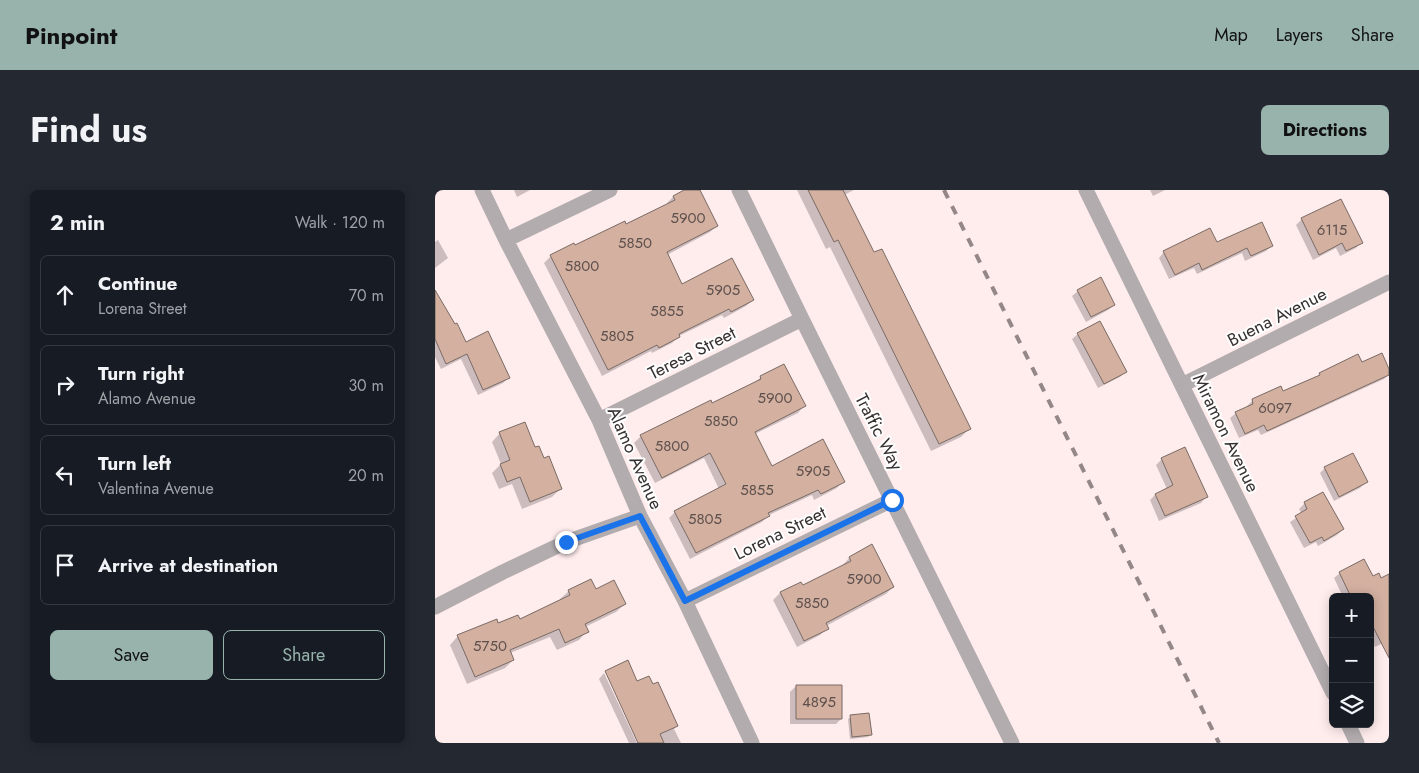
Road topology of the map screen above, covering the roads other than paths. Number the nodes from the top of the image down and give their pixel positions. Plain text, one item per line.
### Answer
1 (482, 190) edge
2 (610, 190) edge
3 (739, 190) edge
4 (1086, 190) edge
5 (506, 240) junction
6 (1389, 282) edge
7 (801, 319) junction
8 (1182, 385) junction
9 (599, 420) junction
10 (892, 500) junction
11 (640, 516) junction
12 (685, 601) junction
13 (435, 607) edge
14 (1329, 685) edge
15 (1350, 728) edge
16 (751, 743) edge
17 (1013, 743) edge
18 (1357, 743) edge

1 - 5 street, Alamo Avenue
2 - 5 street
3 - 7 street, Traffic Way
4 - 8 street, Miramon Avenue
5 - 9 street, Alamo Avenue
6 - 8 street, Buena Avenue
7 - 9 street, Teresa Street
7 - 10 street, Traffic Way
8 - 14 street, Miramon Avenue
9 - 11 street, Alamo Avenue
10 - 12 street, Lorena Street
10 - 17 street, Traffic Way
11 - 12 street, Alamo Avenue
11 - 13 street
12 - 16 street, Alamo Avenue
15 - 18 street

